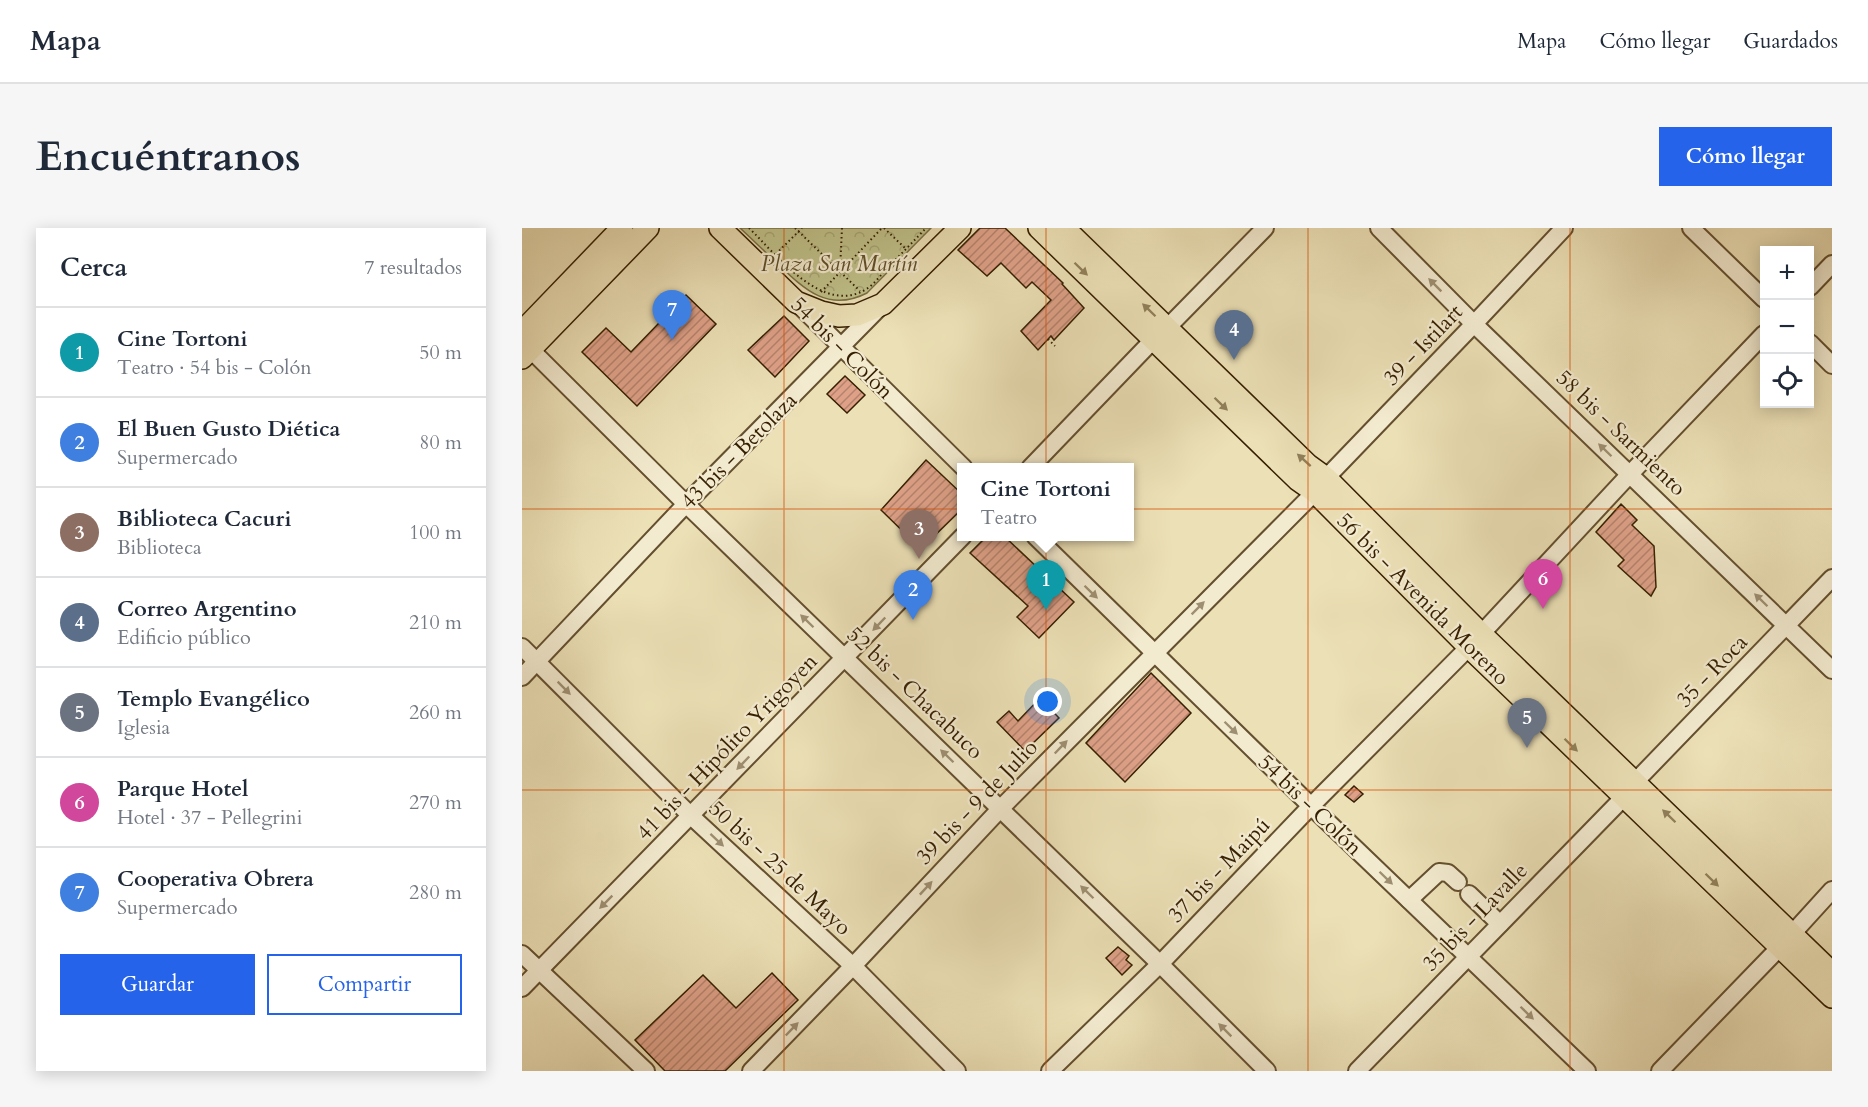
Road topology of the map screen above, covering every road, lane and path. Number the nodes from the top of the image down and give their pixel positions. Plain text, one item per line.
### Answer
1 (622, 228) edge
2 (648, 228) edge
3 (720, 228) edge
4 (749, 228) edge
5 (842, 228) edge
6 (883, 228) edge
7 (926, 228) edge
8 (960, 228) edge
9 (1039, 228) edge
10 (1064, 228) edge
11 (1265, 228) edge
12 (1379, 228) edge
13 (1564, 228) edge
14 (1691, 228) edge
15 (798, 229) edge
16 (906, 249) junction
17 (776, 254) junction
18 (1832, 264) edge
19 (840, 271) junction
20 (1814, 282) edge
21 (860, 291) junction
22 (821, 292) junction
23 (1760, 294) edge
24 (796, 302) junction
25 (884, 304) junction
26 (1474, 324) junction
27 (1161, 334) junction
28 (1760, 338) edge
29 (1048, 339) dead end
30 (524, 345) edge
31 (1055, 346) dead end
32 (842, 348) junction
33 (1814, 348) edge
34 (1832, 365) edge
35 (959, 463) edge
36 (1035, 463) edge
37 (1630, 474) junction
38 (1320, 485) junction
39 (686, 504) junction
40 (959, 541) edge
41 (1039, 541) edge
42 (1832, 578) edge
43 (1787, 625) junction
44 (1475, 641) junction
45 (522, 647) edge
46 (1153, 652) junction
47 (846, 658) junction
48 (537, 662) junction
49 (1832, 670) edge
50 (522, 677) edge
51 (1630, 790) junction
52 (1311, 806) junction
53 (1001, 808) junction
54 (691, 816) junction
55 (1832, 890) edge
56 (1408, 900) junction
57 (1500, 924) junction
58 (1786, 940) junction
59 (522, 954) edge
60 (1468, 956) junction
61 (1160, 964) junction
62 (853, 966) junction
63 (539, 970) junction
64 (1832, 973) edge
65 (522, 988) edge
66 (1832, 997) edge
67 (646, 1071) edge
68 (751, 1071) edge
69 (957, 1071) edge
70 (1050, 1071) edge
71 (1267, 1071) edge
72 (1357, 1071) edge
73 (1587, 1071) edge
74 (1660, 1071) edge

1 - 30 main road
2 - 30 main road
3 - 24 main road, 54 bis - Colón
4 - 17 path
5 - 19 path
6 - 16 path
6 - 19 path
7 - 16 path
8 - 25 main road, 43 bis - Betolaza
9 -> 27 main road, 56 bis - Avenida Moreno
27 -> 10 main road, 56 bis - Avenida Moreno
11 - 27 street
26 -> 12 street, 58 bis - Sarmiento
13 - 26 street, 39 - Istilart
14 - 23 street
15 - 17 path
15 - 19 path
16 - 21 path
17 - 22 path
18 - 20 street
19 - 21 path
19 - 22 path
21 - 22 path
24 - 25 main road
24 - 32 street, 54 bis - Colón
25 - 32 street, 43 bis - Betolaza
37 -> 26 street, 58 bis - Sarmiento
26 - 38 street, 39 - Istilart
27 - 36 street
27 - 38 main road, 56 bis - Avenida Moreno
28 - 37 street, 37 bis - Maipú
29 - 31 path
30 - 39 street, 52 bis - Chacabuco
32 - 35 street, 54 bis - Colón
32 - 39 street, 43 bis - Betolaza
33 - 34 street
43 -> 37 street, 58 bis - Sarmiento
37 - 44 street, 37 bis - Maipú
38 - 44 main road, 56 bis - Avenida Moreno
46 -> 38 street, 39 bis - 9 de Julio
47 -> 39 street, 52 bis - Chacabuco
39 - 48 street, 43 bis - Betolaza
40 -> 47 street, 41 bis - Hipólito Yrigoyen
41 -> 46 street, 54 bis - Colón
42 - 43 street, 35 - Roca
43 - 49 street, 58 bis - Sarmiento
43 - 51 street, 35 - Roca
44 - 51 main road, 56 bis - Avenida Moreno
44 - 52 street, 37 bis - Maipú
45 - 48 street, 50 bis - 25 de Mayo
46 -> 52 street, 54 bis - Colón
53 -> 46 street, 39 bis - 9 de Julio
53 -> 47 street, 52 bis - Chacabuco
47 -> 54 street, 41 bis - Hipólito Yrigoyen
48 - 50 street, 43 bis - Betolaza
48 -> 54 street, 50 bis - 25 de Mayo
51 - 57 street, 35 bis - Lavalle
51 - 58 main road, 56 bis - Avenida Moreno
52 -> 56 street, 54 bis - Colón
52 - 61 street, 37 bis - Maipú
61 -> 53 street, 52 bis - Chacabuco
62 -> 53 street, 39 bis - 9 de Julio
54 -> 62 street, 50 bis - 25 de Mayo
54 -> 63 street, 41 bis - Hipólito Yrigoyen
55 - 58 street
56 - 57 street
56 - 60 street, 54 bis - Colón
57 - 60 street, 35 bis - Lavalle
58 - 64 main road, 56 bis - Avenida Moreno
58 - 66 main road, 56 bis - Avenida Moreno
58 - 74 street
59 - 63 street
60 - 72 street, 35 bis - Lavalle
60 -> 73 street, 54 bis - Colón
61 - 70 street, 37 bis - Maipú
71 -> 61 street, 52 bis - Chacabuco
68 -> 62 street, 39 bis - 9 de Julio
62 - 69 street, 50 bis - 25 de Mayo
63 - 65 street, 41 bis - Hipólito Yrigoyen
63 - 67 street

